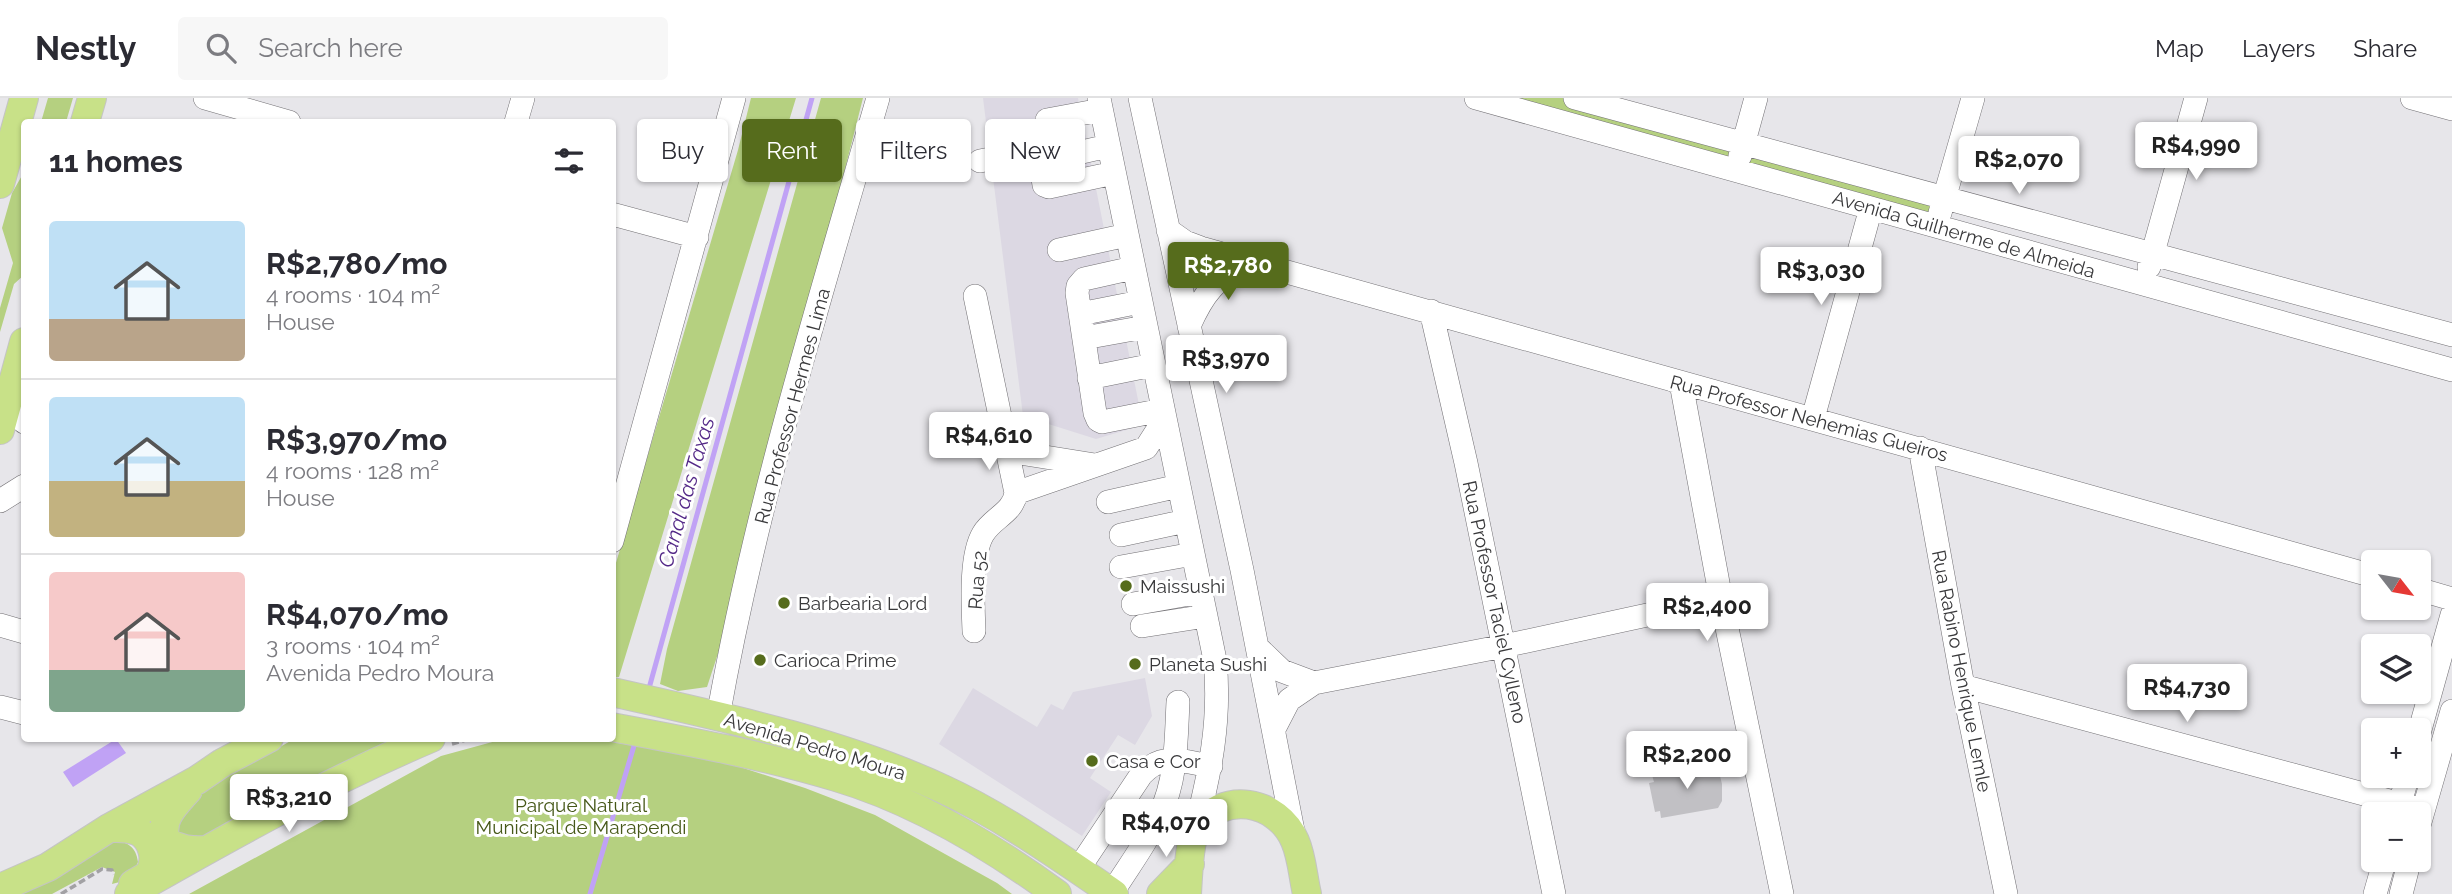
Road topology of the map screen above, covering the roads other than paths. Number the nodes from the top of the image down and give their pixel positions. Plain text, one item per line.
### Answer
1 (36, 98) edge
2 (82, 98) edge
3 (92, 98) edge
4 (205, 98) edge
5 (523, 98) edge
6 (734, 98) edge
7 (878, 98) edge
8 (1140, 98) edge
9 (1476, 98) edge
10 (1575, 98) edge
11 (1756, 98) edge
12 (1973, 98) edge
13 (2196, 98) edge
14 (2412, 98) edge
15 (1100, 104) edge
16 (2452, 109) edge
17 (20, 111) edge
18 (253, 111) edge
19 (77, 119) edge
20 (86, 119) edge
21 (279, 119) edge
22 (517, 119) edge
23 (1050, 119) edge
24 (1744, 144) junction
25 (1108, 146) junction
26 (1085, 151) edge
27 (985, 160) edge
28 (980, 161) dead end
29 (1735, 170) junction
30 (1114, 173) junction
31 (1085, 180) edge
32 (1044, 182) edge
33 (1075, 182) edge
34 (0, 184) edge
35 (1945, 198) junction
36 (1871, 208) junction
37 (616, 215) edge
38 (1936, 226) junction
39 (1168, 230) junction
40 (1127, 235) junction
41 (697, 236) junction
42 (1059, 250) dead end
43 (2153, 254) junction
44 (1246, 260) junction
45 (1133, 268) junction
46 (2144, 284) junction
47 (975, 296) dead end
48 (1140, 302) junction
49 (1431, 311) junction
50 (1080, 314) junction
51 (1189, 326) junction
52 (1145, 327) junction
53 (2452, 335) edge
54 (1084, 338) junction
55 (21, 358) edge
56 (1153, 365) junction
57 (2452, 370) edge
58 (1089, 378) junction
59 (1681, 383) junction
60 (1163, 415) junction
61 (1813, 418) junction
62 (10, 419) edge
63 (1146, 448) junction
64 (1920, 448) junction
65 (1007, 451) junction
66 (1098, 465) junction
67 (1177, 477) junction
68 (21, 488) edge
69 (1016, 493) junction
70 (0, 500) edge
71 (1108, 502) dead end
72 (1186, 521) junction
73 (616, 527) edge
74 (1121, 535) dead end
75 (1193, 554) junction
76 (1121, 567) dead end
77 (2361, 573) edge
78 (1201, 592) junction
79 (2431, 593) edge
80 (1721, 599) junction
81 (2452, 599) edge
82 (1133, 604) dead end
83 (2452, 615) edge
84 (1206, 616) junction
85 (0, 625) edge
86 (1142, 626) dead end
87 (21, 631) edge
88 (974, 631) dead end
89 (1504, 646) junction
90 (1258, 648) junction
91 (1314, 683) junction
92 (1963, 686) junction
93 (616, 693) edge
94 (1178, 702) dead end
95 (0, 707) edge
96 (2452, 711) edge
97 (21, 712) edge
98 (712, 715) junction
99 (2423, 718) edge
100 (616, 727) edge
101 (1274, 729) junction
102 (257, 742) edge
103 (422, 742) edge
104 (228, 751) edge
105 (1174, 761) junction
106 (1211, 766) junction
107 (197, 780) junction
108 (2374, 802) edge
109 (2426, 802) edge
110 (109, 828) junction
111 (1195, 831) junction
112 (1295, 841) junction
113 (207, 850) junction
114 (1190, 864) junction
115 (1079, 868) junction
116 (2381, 872) edge
117 (2407, 872) edge
118 (0, 888) edge
119 (1113, 893) edge
120 (116, 894) edge
121 (129, 894) edge
122 (1056, 894) edge
123 (1161, 894) edge
124 (1187, 894) edge
125 (1307, 894) edge
126 (1554, 894) edge
127 (1782, 894) edge
128 (2006, 894) edge
129 (2375, 894) edge
130 (2401, 894) edge

1 - 17 main road
2 - 19 main road
3 - 20 main road
4 - 18 street
5 - 22 street
6 - 41 street
7 - 98 street, Rua Professor Hermes Lima
8 - 39 street
9 - 29 street, Avenida Guilherme de Almeida
10 - 24 street, Avenida Guilherme de Almeida
11 - 24 street
12 - 35 street
13 - 43 street
14 - 16 street
15 - 23 street
15 - 25 street
17 - 34 main road
18 - 21 street
24 - 29 street
24 - 35 street, Avenida Guilherme de Almeida
25 - 26 street
25 - 30 street
27 - 28 street
29 - 36 street, Avenida Guilherme de Almeida
30 - 31 street
30 - 40 street
32 - 33 street
35 - 38 street
35 - 43 street, Avenida Guilherme de Almeida
36 - 38 street, Avenida Guilherme de Almeida
36 - 61 street
37 - 41 street
38 - 46 street, Avenida Guilherme de Almeida
39 - 44 street, Rua Professor Nehemias Gueiros
39 - 51 street
40 - 42 street
40 - 45 street
41 - 73 street
43 - 46 street
43 - 53 street, Avenida Guilherme de Almeida
44 - 49 street, Rua Professor Nehemias Gueiros
44 - 51 street
45 - 48 street
45 - 50 street
46 - 57 street, Avenida Guilherme de Almeida
47 - 65 street
48 - 50 street
48 - 52 street
49 - 59 street, Rua Professor Nehemias Gueiros
49 - 89 street, Rua Professor Taciel Cylleno
50 - 54 street
51 - 90 street
52 - 54 street
52 - 56 street
54 - 58 street
55 - 62 main road
56 - 58 street
56 - 60 street
58 - 60 street
59 - 61 street, Rua Professor Nehemias Gueiros
59 - 80 street
60 - 63 street
60 - 67 street
61 - 64 street, Rua Professor Nehemias Gueiros
63 - 66 street
63 - 67 street
64 - 77 street, Rua Professor Nehemias Gueiros
64 - 92 street, Rua Rabino Henrique Lemle
65 - 66 street
65 - 69 street
66 - 69 street
67 - 71 street
67 - 72 street
68 - 70 street
69 - 88 street, Rua 52
72 - 74 street
72 - 75 street
75 - 76 street
75 - 78 street
78 - 82 street
78 - 84 street
79 - 81 street
80 - 89 street
80 - 127 street
83 - 99 street
84 - 86 street
84 - 106 street
85 - 87 street
89 - 91 street
89 - 126 street, Rua Professor Taciel Cylleno
90 - 91 street
90 - 101 street
91 - 101 street
92 - 108 street
92 - 128 street, Rua Rabino Henrique Lemle
93 - 98 main road, Avenida Pedro Moura
94 - 105 street
95 - 97 street
96 - 109 street
98 - 115 main road, Avenida Pedro Moura
100 - 122 main road, Avenida Pedro Moura
101 - 112 street
102 - 104 main road
103 - 113 main road
104 - 107 main road
105 - 106 street
105 - 115 street
105 - 119 street
106 - 111 street
107 - 110 main road
107 - 113 main road
110 - 118 main road
110 - 120 main road
111 - 112 main road
111 - 114 main road
112 - 125 main road
113 - 121 main road
114 - 123 main road
114 - 124 main road
115 - 119 main road, Avenida Pedro Moura
116 - 129 street
117 - 130 street

